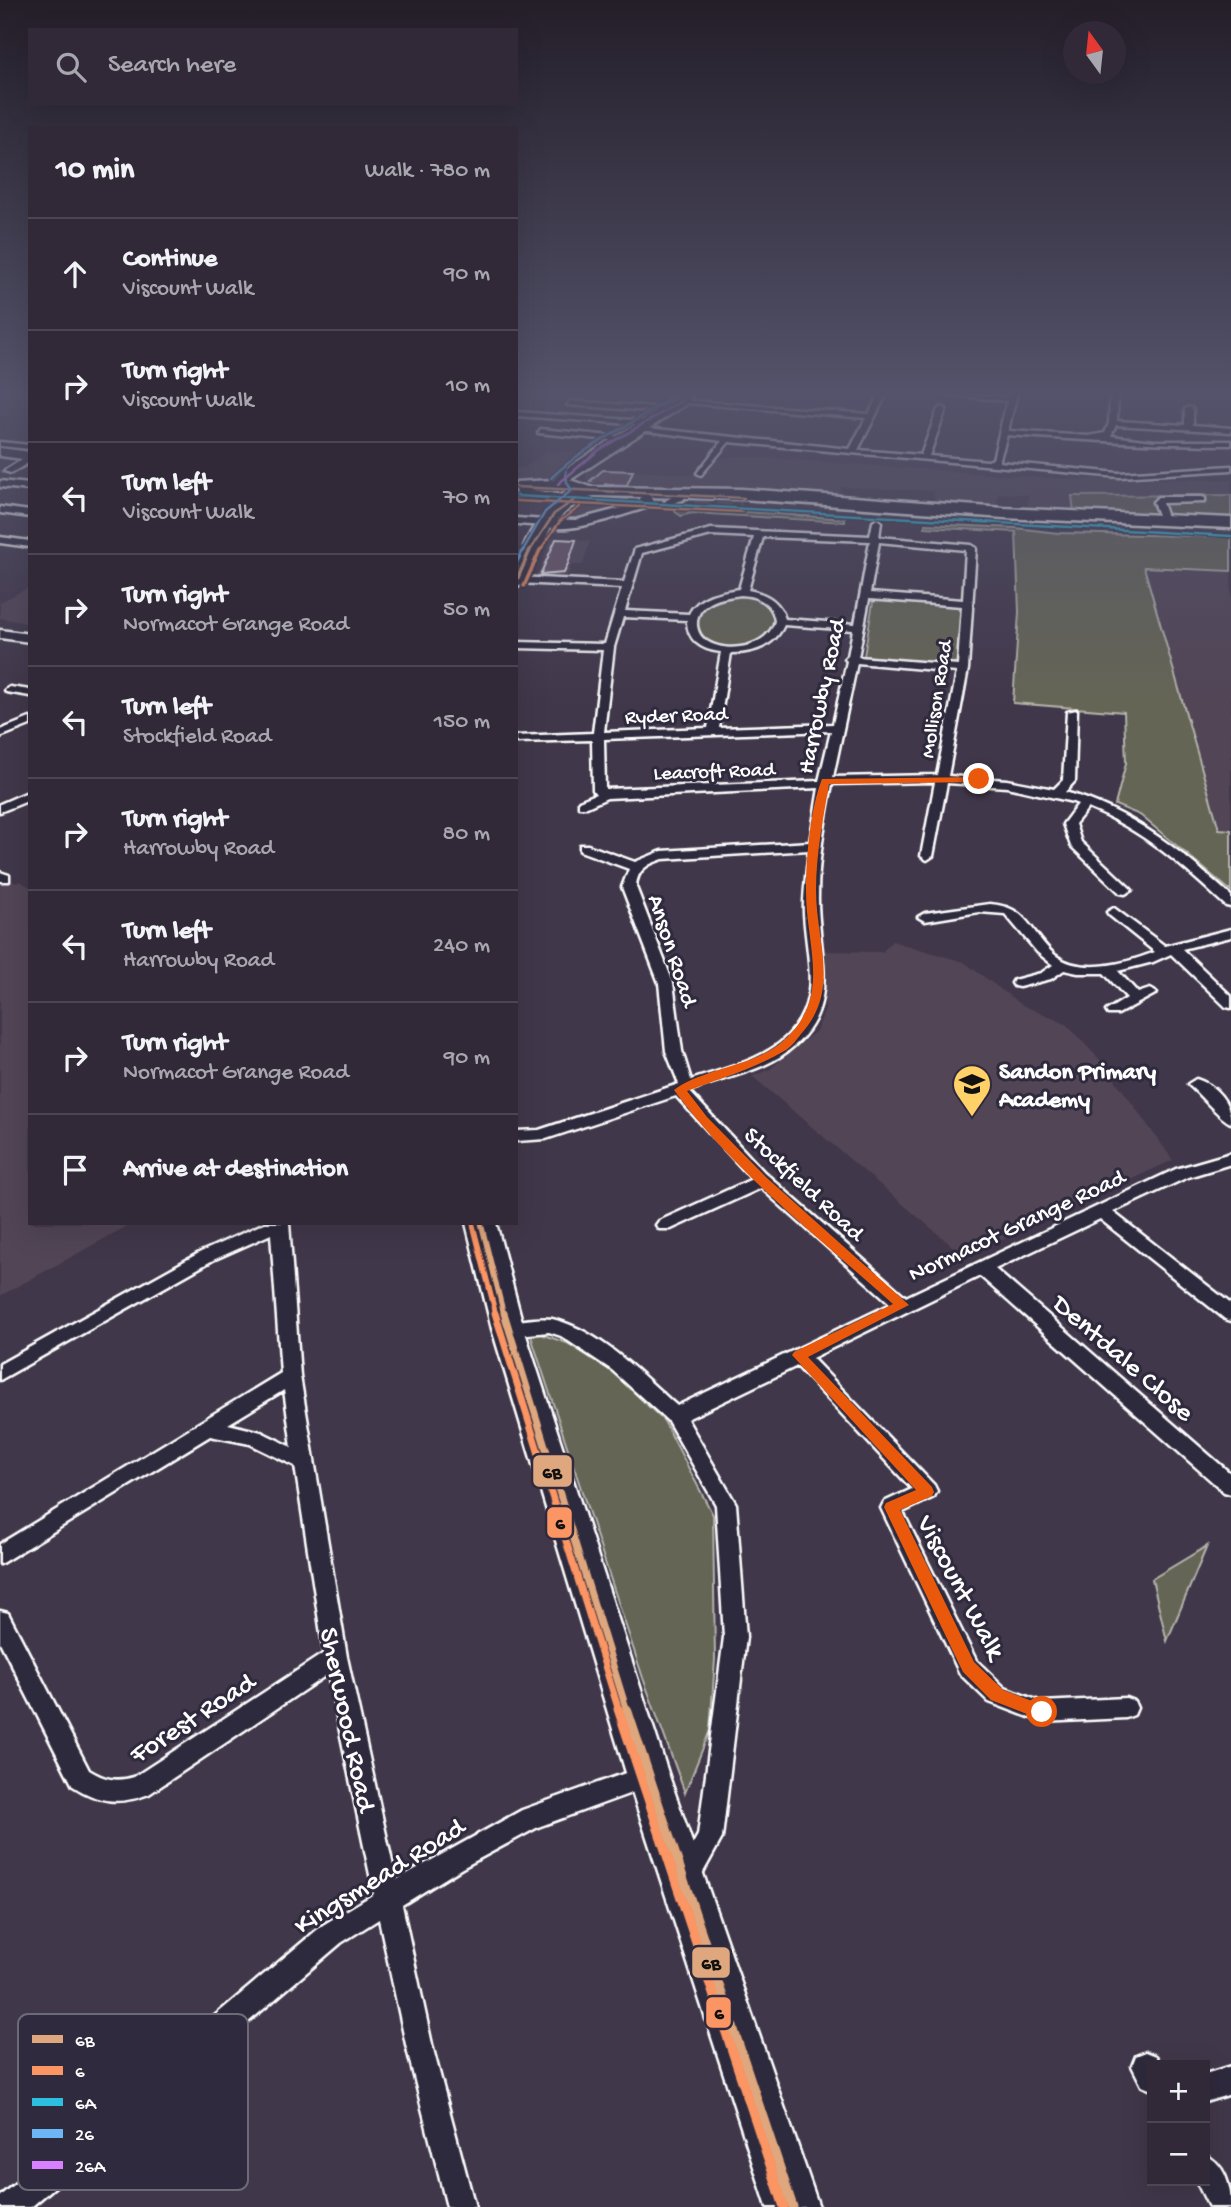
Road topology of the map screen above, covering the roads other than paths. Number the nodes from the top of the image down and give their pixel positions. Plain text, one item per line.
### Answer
1 (549, 496) edge
2 (573, 496) edge
3 (612, 496) tunnel mouth
4 (664, 496) edge
5 (698, 496) edge
6 (769, 496) tunnel mouth
7 (676, 497) junction
8 (646, 499) junction
9 (1202, 500) dead end
10 (0, 510) edge
11 (28, 514) edge
12 (547, 520) junction
13 (1170, 520) junction
14 (518, 522) edge
15 (877, 522) dead end
16 (1045, 524) junction
17 (1231, 527) edge
18 (759, 534) junction
19 (875, 539) junction
20 (0, 540) edge
21 (985, 543) dead end
22 (28, 544) edge
23 (969, 547) junction
24 (518, 577) edge
25 (518, 579) edge
26 (628, 585) junction
27 (743, 592) junction
28 (865, 596) junction
29 (968, 603) junction
30 (619, 614) junction
31 (690, 617) junction
32 (780, 622) junction
33 (858, 627) junction
34 (0, 634) edge
35 (28, 638) edge
36 (518, 645) edge
37 (608, 646) junction
38 (726, 650) junction
39 (850, 659) junction
40 (962, 669) junction
41 (10, 690) dead end
42 (28, 693) edge
43 (1073, 712) dead end
44 (28, 722) edge
45 (837, 727) junction
46 (713, 732) junction
47 (0, 734) edge
48 (598, 736) junction
49 (518, 739) edge
50 (941, 778) junction
51 (824, 783) junction
52 (1057, 793) junction
53 (605, 794) junction
54 (28, 796) edge
55 (1086, 802) junction
56 (583, 804) dead end
57 (0, 808) edge
58 (814, 846) junction
59 (584, 848) dead end
60 (927, 856) dead end
61 (636, 867) junction
62 (1125, 890) dead end
63 (1231, 903) edge
64 (925, 917) dead end
65 (1112, 919) dead end
66 (1231, 933) edge
67 (1168, 950) junction
68 (1063, 965) junction
69 (1107, 968) junction
70 (1019, 983) dead end
71 (1231, 1004) edge
72 (1114, 1011) dead end
73 (1192, 1082) dead end
74 (684, 1088) junction
75 (1231, 1118) edge
76 (518, 1136) edge
77 (1231, 1158) edge
78 (1213, 1164) junction
79 (1231, 1175) edge
80 (763, 1180) junction
81 (1101, 1210) junction
82 (278, 1225) edge
83 (280, 1225) edge
84 (482, 1225) edge
85 (665, 1225) dead end
86 (982, 1268) junction
87 (902, 1305) junction
88 (1231, 1314) edge
89 (508, 1329) junction
90 (798, 1355) junction
91 (0, 1373) edge
92 (291, 1376) junction
93 (675, 1416) junction
94 (209, 1428) junction
95 (304, 1461) junction
96 (1230, 1486) edge
97 (0, 1555) edge
98 (0, 1620) edge
99 (336, 1657) junction
100 (1126, 1708) dead end
101 (648, 1776) junction
102 (684, 1881) junction
103 (388, 1899) junction
104 (237, 2014) edge
105 (1231, 2080) edge
106 (1210, 2086) edge
107 (1210, 2178) edge
108 (29, 2190) edge
109 (9, 2207) edge
110 (461, 2207) edge
111 (793, 2207) edge
112 (1225, 2207) edge

1 - 12 highway
2 - 12 highway
3 - 8 highway
4 - 7 highway
5 - 7 highway
6 - 13 highway
7 - 8 highway
7 - 16 highway
8 - 12 street
9 - 13 street
10 - 11 street
12 - 14 street
12 - 24 highway
13 - 17 highway
15 - 19 street, Harrowby Road
16 - 17 highway
16 - 17 highway
18 - 19 street
18 - 26 street
18 - 27 street
19 - 23 street
19 - 28 street, Harrowby Road
20 - 22 street
21 - 23 street
23 - 29 street, Mollison Road
25 - 26 street
26 - 30 street
27 - 31 street
27 - 32 street
28 - 29 street
28 - 33 street, Harrowby Road
29 - 40 street, Mollison Road
30 - 31 street
30 - 37 street
31 - 38 street
32 - 33 street
32 - 38 street
33 - 39 street, Harrowby Road
34 - 35 street
36 - 37 street
37 - 48 street
38 - 46 street
39 - 40 street
39 - 45 street, Harrowby Road
40 - 50 street, Mollison Road
41 - 42 street
43 - 52 street
44 - 47 street
45 - 46 street, Ryder Road
45 - 51 street, Harrowby Road
46 - 48 street, Ryder Road
48 - 49 street, Ryder Road
48 - 53 street
50 - 51 street
50 - 52 street
50 - 60 street, Mollison Road
51 - 53 street, Leacroft Road
51 - 58 street, Harrowby Road
52 - 55 street
53 - 56 street, Leacroft Road
54 - 57 street
55 - 62 street
55 - 63 street
58 - 61 street, Anson Road
58 - 74 street, Harrowby Road
59 - 61 street, Anson Road
61 - 74 street, Anson Road
64 - 68 street
65 - 67 street
66 - 67 street
67 - 69 street
67 - 71 street
68 - 69 street
68 - 70 street
69 - 72 street
73 - 75 street
74 - 76 street, Harrowby Road
74 - 80 street, Stockfield Road
77 - 78 street, Normacot Grange Road
78 - 79 street
78 - 81 street, Normacot Grange Road
80 - 85 street
80 - 87 street, Stockfield Road
81 - 86 street, Normacot Grange Road
81 - 88 street
82 - 91 street
83 - 92 street, Sherwood Road
84 - 89 highway
86 - 87 street, Normacot Grange Road
86 - 96 street, Dentdale Close
87 - 90 street, Normacot Grange Road
89 - 93 street
89 - 101 highway
90 - 93 street, Normacot Grange Road
90 - 100 street, Viscount Walk
92 - 94 street
92 - 95 street, Sherwood Road
93 - 102 street
94 - 95 street
94 - 97 street
95 - 99 street, Sherwood Road
98 - 99 street, Forest Road
99 - 103 street, Sherwood Road
101 - 102 highway
101 - 103 street, Kingsmead Road
102 - 111 highway
103 - 104 street, Kingsmead Road
103 - 110 street, Sherwood Road
105 - 106 street
107 - 112 street
108 - 109 street, Kingsmead Road

